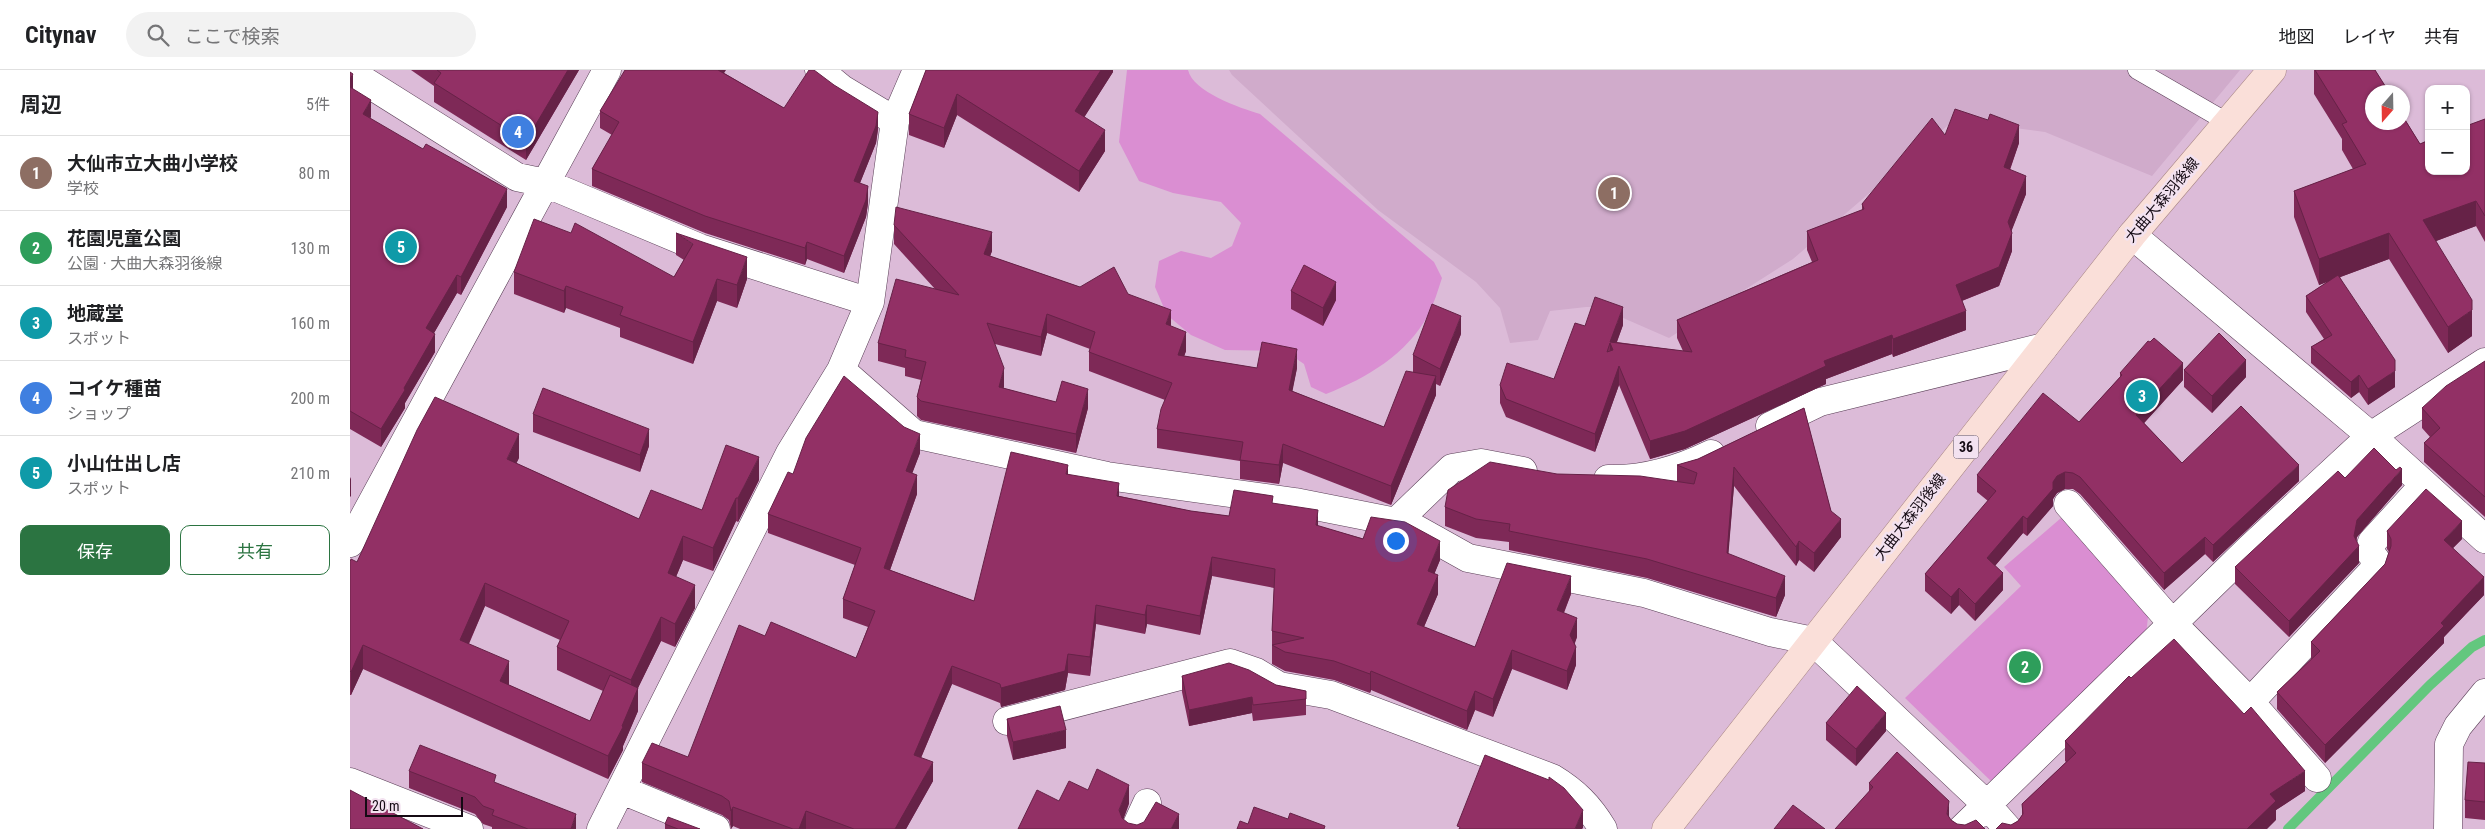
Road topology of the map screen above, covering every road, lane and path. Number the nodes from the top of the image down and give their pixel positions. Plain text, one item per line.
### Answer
1 (607, 70) edge
2 (819, 70) edge
3 (918, 70) edge
4 (2137, 70) edge
5 (2272, 70) edge
6 (350, 72) edge
7 (895, 121) junction
8 (2227, 122) junction
9 (545, 184) junction
10 (2132, 235) junction
11 (870, 302) junction
12 (2044, 347) junction
13 (2485, 362) edge
14 (841, 370) junction
15 (2371, 436) junction
16 (1550, 475) edge
17 (1578, 478) edge
18 (2424, 485) junction
19 (2068, 504) dead end
20 (1396, 522) junction
21 (2485, 539) edge
22 (350, 543) edge
23 (2172, 623) junction
24 (1813, 641) junction
25 (2485, 693) edge
26 (2250, 702) junction
27 (1007, 721) edge
28 (2317, 778) dead end
29 (350, 782) edge
30 (622, 790) junction
31 (1147, 803) dead end
32 (1986, 804) junction
33 (469, 829) edge
34 (600, 829) edge
35 (716, 829) edge
36 (1135, 829) edge
37 (1603, 829) edge
38 (1666, 829) edge
39 (1962, 829) edge
40 (2008, 829) edge
41 (2448, 829) edge

1 - 9 street
2 - 7 street
3 - 7 street
4 - 8 lane
5 - 8 main road, 大曲大森羽後線 / 36
6 - 9 street
7 - 11 street
8 - 10 main road, 大曲大森羽後線 / 36
9 - 11 street
9 - 22 street
10 - 12 main road, 大曲大森羽後線 / 36
10 - 15 street
11 - 14 street
12 - 17 street
12 - 24 main road, 大曲大森羽後線 / 36
13 - 15 street
14 - 20 street
14 - 30 street
15 - 18 street
15 - 23 street
16 - 20 street
18 - 21 street
18 - 26 street
19 - 23 street
20 - 24 street
23 - 26 street
23 - 32 street
24 - 32 street
24 - 38 main road, 大曲大森羽後線 / 36
25 - 41 street
26 - 28 street
27 - 37 street
29 - 33 street
30 - 34 street
30 - 35 street
31 - 36 street
32 - 39 street
32 - 40 street

